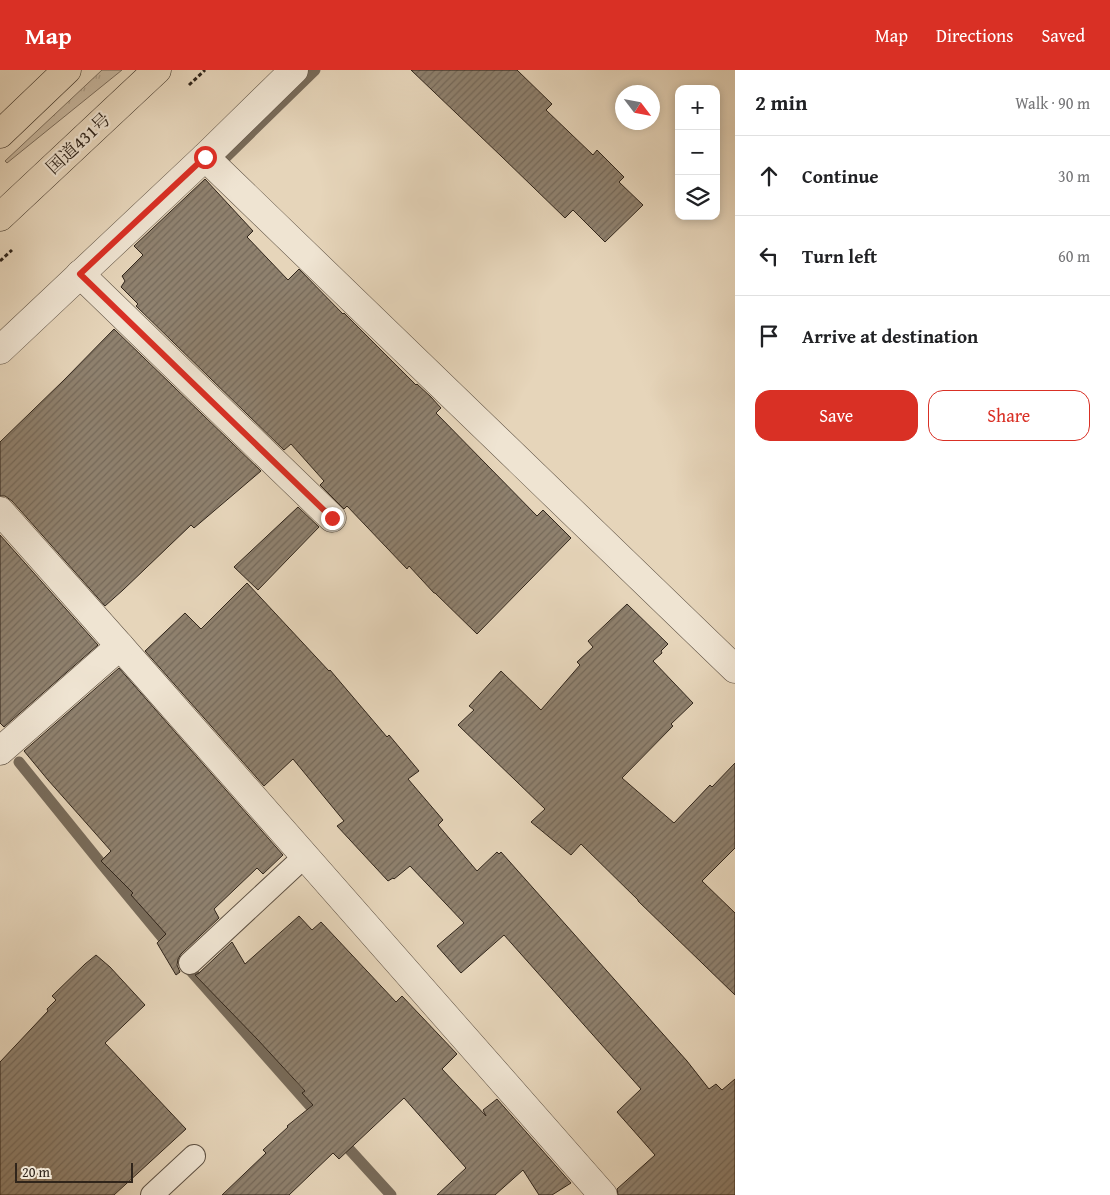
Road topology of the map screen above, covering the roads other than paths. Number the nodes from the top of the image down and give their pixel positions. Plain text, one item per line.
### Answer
1 (67, 70) edge
2 (157, 70) edge
3 (294, 70) edge
4 (0, 134) edge
5 (205, 157) junction
6 (0, 217) edge
7 (80, 274) junction
8 (0, 350) edge
9 (0, 511) edge
10 (332, 518) dead end
11 (120, 646) junction
12 (735, 670) edge
13 (0, 752) edge
14 (305, 856) junction
15 (190, 963) dead end
16 (194, 1156) dead end
17 (152, 1195) edge
18 (602, 1195) edge

1 - 4 highway
2 - 6 highway, 国道431号
3 - 5 street
5 - 7 street
5 - 12 street
7 - 8 street
7 - 10 street
9 - 11 street
11 - 13 street
11 - 14 street
14 - 15 lane
14 - 18 street
16 - 17 lane

